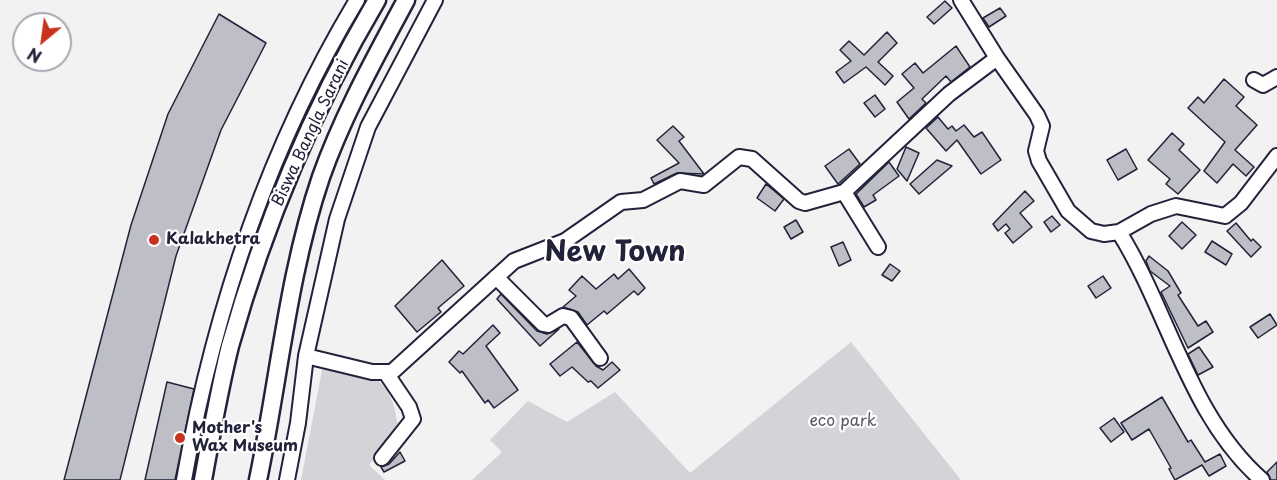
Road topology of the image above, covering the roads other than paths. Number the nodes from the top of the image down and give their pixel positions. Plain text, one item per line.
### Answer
1 (357, 0) edge
2 (377, 0) edge
3 (406, 0) edge
4 (435, 0) edge
5 (961, 0) edge
6 (997, 58) junction
7 (1277, 76) edge
8 (1254, 80) dead end
9 (1277, 156) edge
10 (844, 192) junction
11 (1119, 232) junction
12 (878, 247) dead end
13 (496, 278) junction
14 (306, 356) junction
15 (600, 358) dead end
16 (386, 374) junction
17 (382, 458) dead end
18 (184, 480) edge
19 (203, 480) edge
20 (258, 480) edge
21 (287, 480) edge
22 (1262, 480) edge

1 - 18 street
2 - 19 main road, Biswa Bangla Sarani
3 - 20 main road, Biswa Bangla Sarani
4 - 14 street
5 - 6 street
6 - 10 street
6 - 11 street
7 - 8 street
9 - 11 street
10 - 12 street
10 - 13 street
11 - 22 street
13 - 15 street
13 - 16 street
14 - 16 street
14 - 21 street
16 - 17 street

